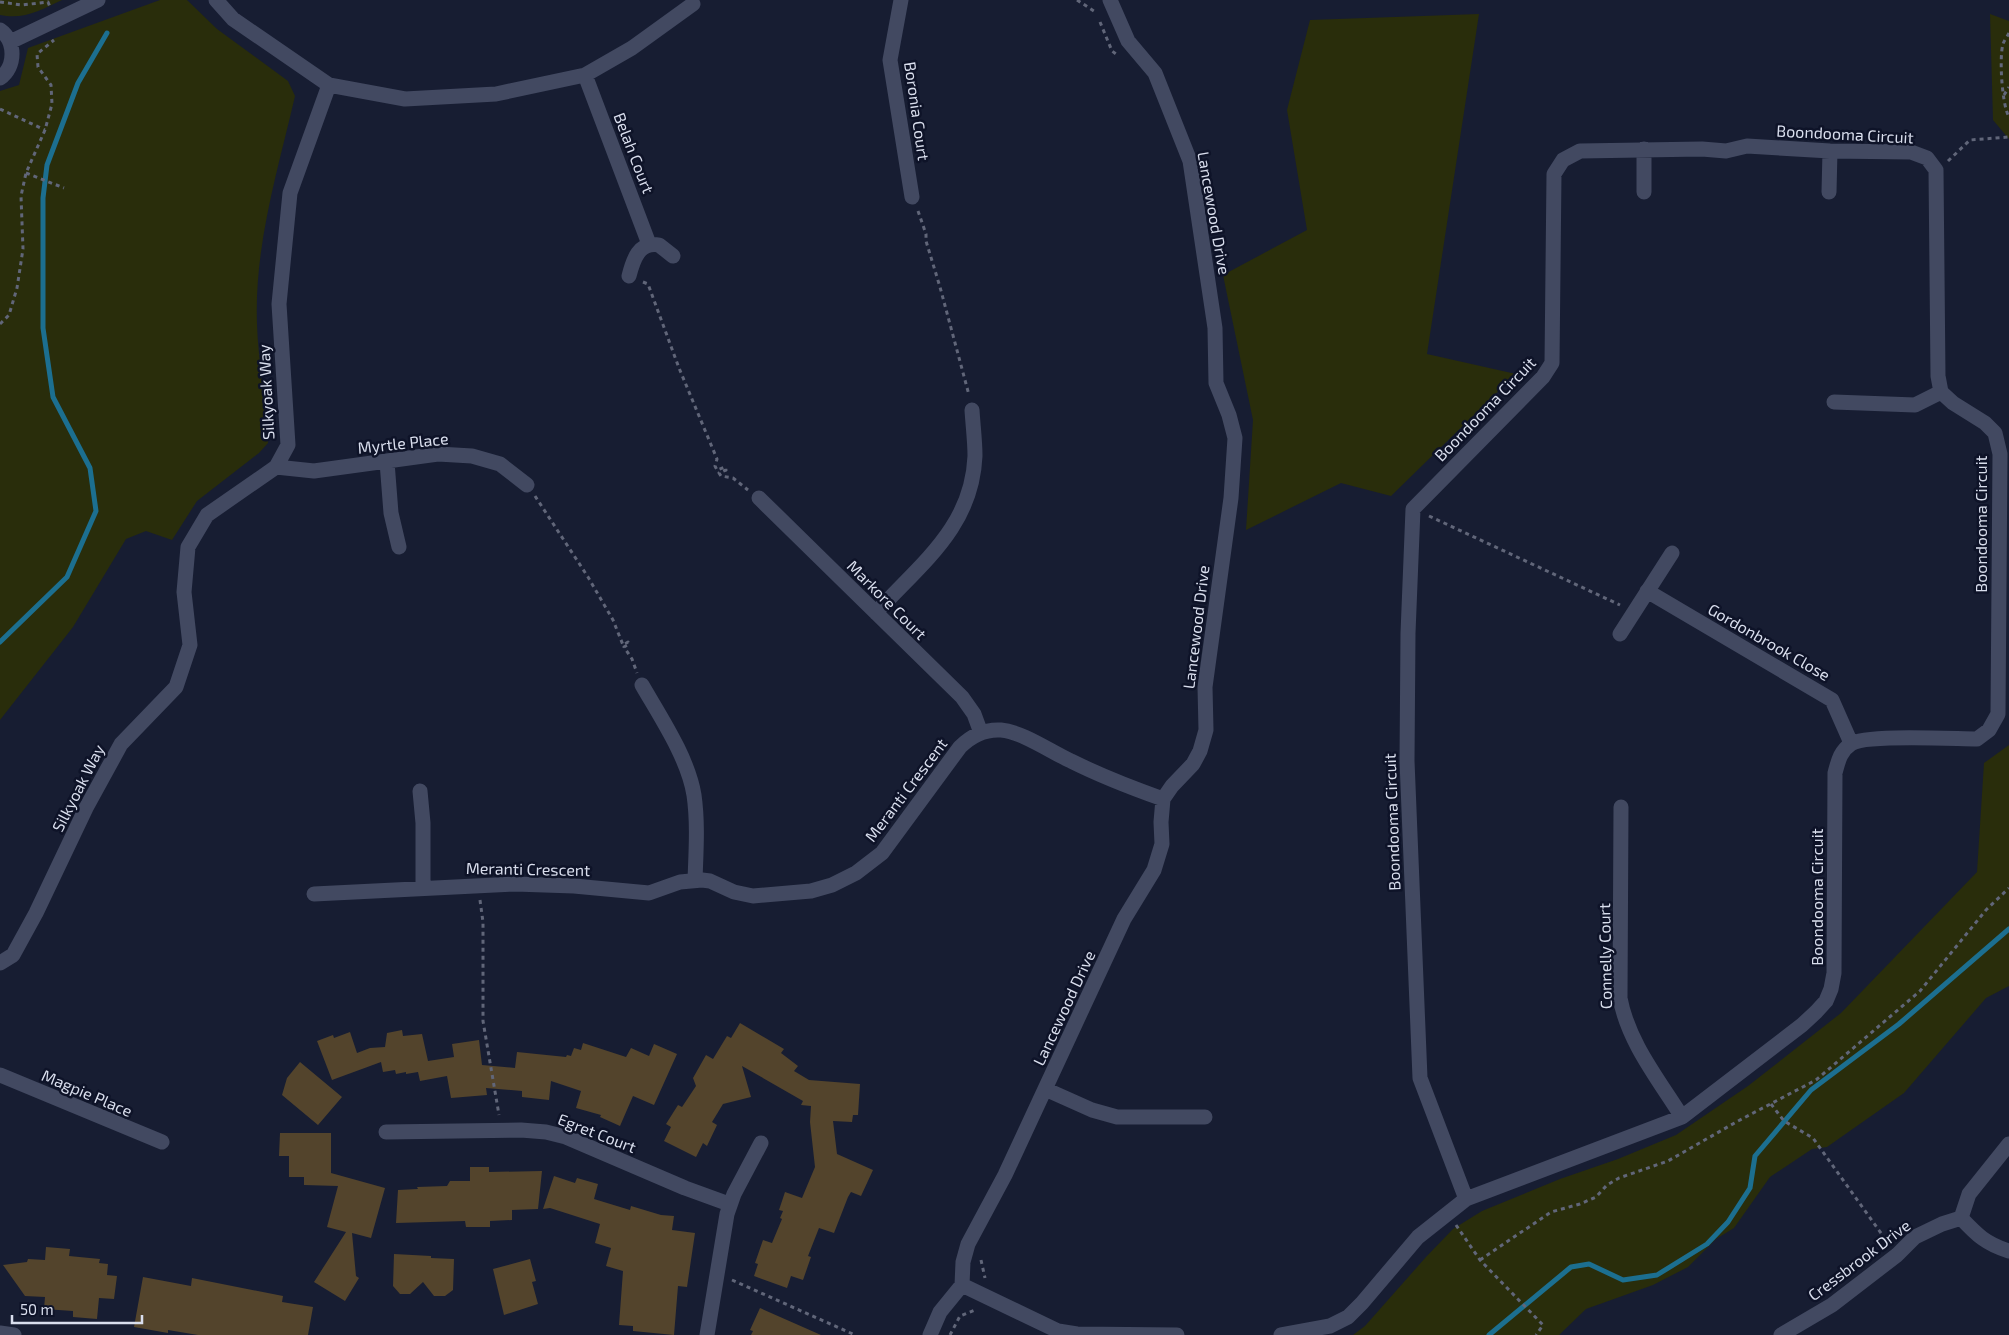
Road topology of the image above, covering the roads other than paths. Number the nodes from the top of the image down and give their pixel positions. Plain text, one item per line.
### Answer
1 (98, 0) edge
2 (216, 0) edge
3 (901, 0) edge
4 (1110, 0) edge
5 (693, 4) dead end
6 (0, 30) edge
7 (10, 42) junction
8 (585, 75) junction
9 (0, 78) edge
10 (329, 84) junction
11 (1644, 149) junction
12 (1830, 151) junction
13 (1644, 192) dead end
14 (1829, 192) dead end
15 (912, 197) road end
16 (649, 244) junction
17 (673, 256) dead end
18 (629, 276) road end
19 (1941, 392) junction
20 (1834, 402) dead end
21 (972, 410) road end
22 (386, 462) junction
23 (276, 467) junction
24 (527, 485) road end
25 (759, 498) road end
26 (399, 547) dead end
27 (1672, 553) dead end
28 (1647, 591) junction
29 (876, 613) junction
30 (1620, 634) dead end
31 (642, 685) road end
32 (981, 733) junction
33 (1851, 743) junction
34 (420, 792) dead end
35 (1164, 799) junction
36 (1621, 807) dead end
37 (695, 880) junction
38 (423, 888) junction
39 (314, 894) dead end
40 (0, 963) edge
41 (0, 1076) edge
42 (1045, 1088) junction
43 (1205, 1117) dead end
44 (1682, 1117) junction
45 (386, 1132) dead end
46 (162, 1142) dead end
47 (761, 1143) dead end
48 (2009, 1144) edge
49 (1466, 1199) junction
50 (730, 1204) junction
51 (1961, 1218) junction
52 (2009, 1251) edge
53 (962, 1285) junction
54 (0, 1332) edge
55 (14, 1335) edge
56 (708, 1335) edge
57 (930, 1335) edge
58 (1177, 1335) edge
59 (1281, 1335) edge
60 (1781, 1335) edge

1 - 7 street
2 - 10 street
3 - 15 street, Boronia Court
4 - 35 street, Lancewood Drive
5 - 8 street
6 - 7 street
7 - 9 street
8 - 10 street
8 - 16 street, Belah Court
10 - 23 street, Silkyoak Way
11 - 12 street, Boondooma Circuit
11 - 13 street
11 - 49 street, Boondooma Circuit
12 - 14 street
12 - 19 street, Boondooma Circuit
16 - 17 street
16 - 18 street
19 - 20 street
19 - 33 street, Boondooma Circuit
21 - 29 street
22 - 23 street, Myrtle Place
22 - 24 street, Myrtle Place
22 - 26 street
23 - 40 street, Silkyoak Way
25 - 29 street, Markore Court
27 - 28 street
28 - 30 street
28 - 33 street, Gordonbrook Close
29 - 32 street, Markore Court
31 - 37 street
32 - 35 street, Meranti Crescent
32 - 37 street, Meranti Crescent
33 - 44 street, Boondooma Circuit
34 - 38 street
35 - 42 street, Lancewood Drive
36 - 44 street, Connelly Court
37 - 38 street, Meranti Crescent
38 - 39 street, Meranti Crescent
41 - 46 street, Magpie Place
42 - 43 street
42 - 53 street, Lancewood Drive
44 - 49 street, Boondooma Circuit
45 - 50 street, Egret Court
47 - 50 street
48 - 51 street
49 - 59 street
50 - 56 street
51 - 52 street
51 - 60 street, Cressbrook Drive
53 - 57 street
53 - 58 street
54 - 55 street

